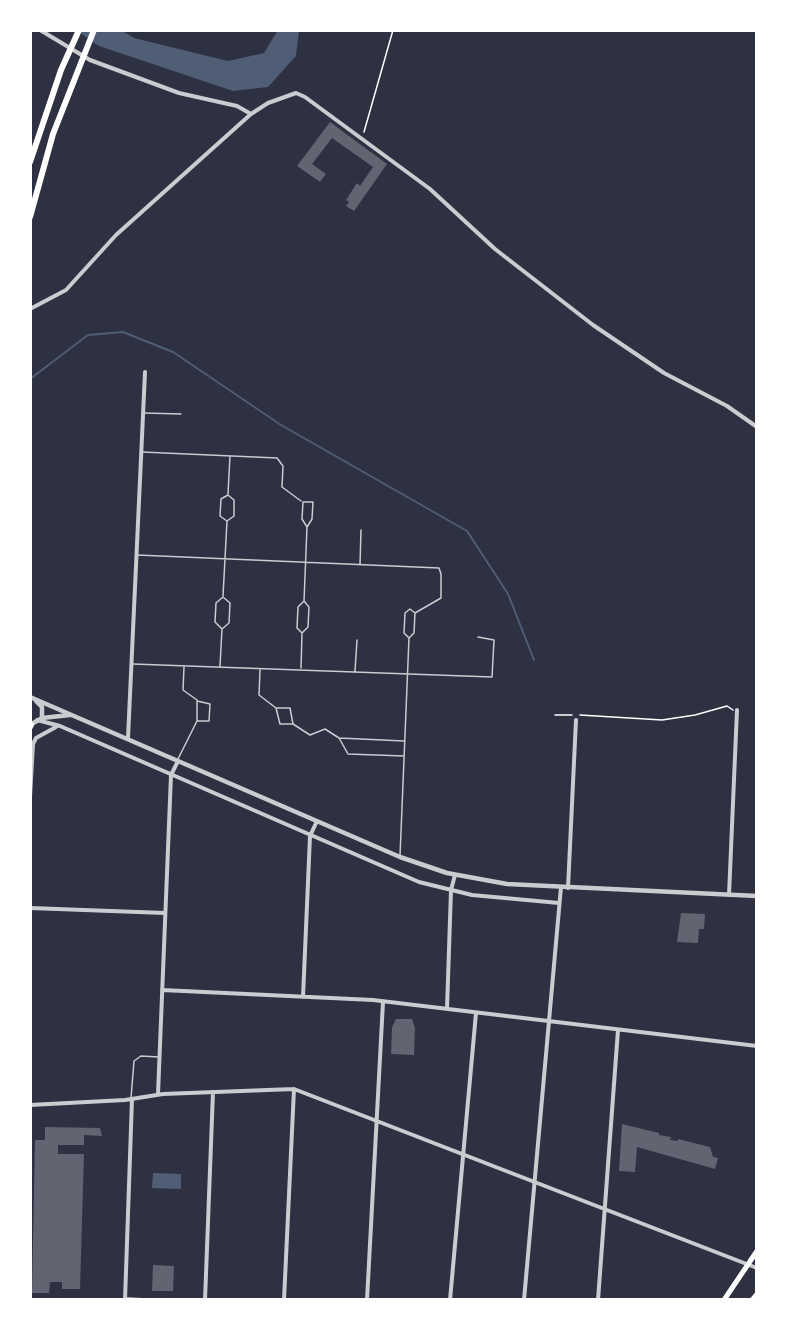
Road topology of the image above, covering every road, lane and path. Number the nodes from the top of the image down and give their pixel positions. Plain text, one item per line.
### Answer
1 (40, 30) edge
2 (79, 30) edge
3 (94, 30) edge
4 (393, 30) edge
5 (251, 114) junction
6 (362, 139) junction
7 (30, 162) edge
8 (30, 217) edge
9 (30, 309) edge
10 (145, 372) dead end
11 (143, 412) junction
12 (181, 414) dead end
13 (757, 427) edge
14 (141, 452) junction
15 (230, 456) junction
16 (228, 495) junction
17 (303, 502) junction
18 (227, 521) junction
19 (307, 527) junction
20 (361, 531) dead end
21 (136, 555) junction
22 (225, 559) junction
23 (305, 563) junction
24 (360, 565) junction
25 (223, 597) junction
26 (304, 601) junction
27 (415, 613) junction
28 (222, 629) junction
29 (302, 633) junction
30 (478, 637) dead end
31 (409, 638) junction
32 (357, 640) dead end
33 (132, 664) junction
34 (184, 666) junction
35 (220, 667) junction
36 (260, 668) junction
37 (301, 670) junction
38 (355, 672) junction
39 (408, 674) junction
40 (32, 698) edge
41 (197, 701) junction
42 (276, 708) junction
43 (737, 710) joint
44 (73, 715) junction
45 (555, 715) dead end
46 (576, 720) dead end
47 (197, 721) junction
48 (34, 723) edge
49 (293, 724) junction
50 (60, 726) junction
51 (128, 738) junction
52 (339, 738) junction
53 (405, 741) junction
54 (404, 756) junction
55 (178, 761) junction
56 (171, 775) junction
57 (30, 797) edge
58 (317, 821) junction
59 (310, 836) junction
60 (399, 857) junction
61 (455, 875) junction
62 (561, 887) junction
63 (568, 888) junction
64 (451, 890) junction
65 (729, 895) junction
66 (757, 896) edge
67 (559, 903) junction
68 (30, 908) edge
69 (165, 914) junction
70 (162, 990) junction
71 (303, 997) junction
72 (383, 1002) junction
73 (447, 1009) junction
74 (476, 1013) junction
75 (549, 1021) junction
76 (618, 1030) junction
77 (757, 1046) edge
78 (159, 1057) junction
79 (294, 1089) junction
80 (213, 1092) junction
81 (158, 1095) junction
82 (132, 1099) junction
83 (30, 1105) edge
84 (377, 1121) junction
85 (463, 1154) junction
86 (534, 1182) junction
87 (605, 1209) junction
88 (757, 1251) edge
89 (748, 1264) junction
90 (757, 1268) edge
91 (757, 1294) edge
92 (125, 1299) edge
93 (141, 1300) edge
94 (205, 1300) edge
95 (284, 1300) edge
96 (368, 1300) edge
97 (450, 1300) edge
98 (524, 1300) edge
99 (598, 1300) edge
100 (723, 1300) edge
101 (752, 1300) edge

1 - 5 street
2 - 7 main road
3 - 8 main road
4 - 6 path
5 - 6 street
5 - 9 street
6 - 13 street
10 - 11 street
11 - 12 lane
11 - 14 street
14 - 15 lane
14 - 21 street
15 - 16 lane
15 - 17 lane
16 - 18 lane
16 - 18 lane
17 - 19 lane
17 - 19 lane
18 - 22 lane
19 - 23 lane
20 - 24 lane
21 - 22 lane
21 - 33 street
22 - 23 lane
22 - 25 lane
23 - 24 lane
23 - 26 lane
24 - 27 lane
25 - 28 lane
25 - 28 lane
26 - 29 lane
26 - 29 lane
27 - 31 lane
27 - 31 lane
28 - 35 lane
29 - 37 lane
30 - 39 lane
31 - 39 lane
32 - 38 lane
33 - 34 lane
33 - 51 street
34 - 35 lane
34 - 41 lane
35 - 36 lane
36 - 37 lane
36 - 42 lane
37 - 38 lane
38 - 39 lane
39 - 53 lane
40 - 44 street
40 - 48 street
41 - 47 lane
41 - 47 lane
42 - 49 lane
42 - 49 lane
43 - 45 path
43 - 65 street
44 - 48 street
44 - 51 street
46 - 63 street
47 - 55 lane
48 - 50 street
49 - 52 lane
50 - 56 street
50 - 57 street
51 - 55 street
52 - 53 lane
52 - 54 lane
53 - 54 lane
54 - 60 lane
55 - 56 street
55 - 58 street
56 - 59 street
56 - 69 street
58 - 59 street
58 - 60 street
59 - 64 street
59 - 71 street
60 - 61 street
61 - 62 street
61 - 64 street
62 - 63 street
62 - 67 street
63 - 65 street
64 - 67 street
64 - 73 street
65 - 66 street
67 - 75 street
68 - 69 street
69 - 70 street
70 - 71 street
70 - 78 street
71 - 72 street
72 - 73 street
72 - 84 street
73 - 74 street
74 - 75 street
74 - 85 street
75 - 76 street
75 - 86 street
76 - 77 street
76 - 87 street
78 - 81 street
78 - 82 lane
79 - 80 street
79 - 84 street
79 - 95 street
80 - 81 street
80 - 94 street
81 - 82 street
82 - 83 street
82 - 92 street
84 - 85 street
84 - 96 street
85 - 86 street
85 - 97 street
86 - 87 street
86 - 98 street
87 - 89 street
87 - 99 street
88 - 89 main road
89 - 90 street
89 - 100 main road
91 - 101 main road
92 - 93 street

